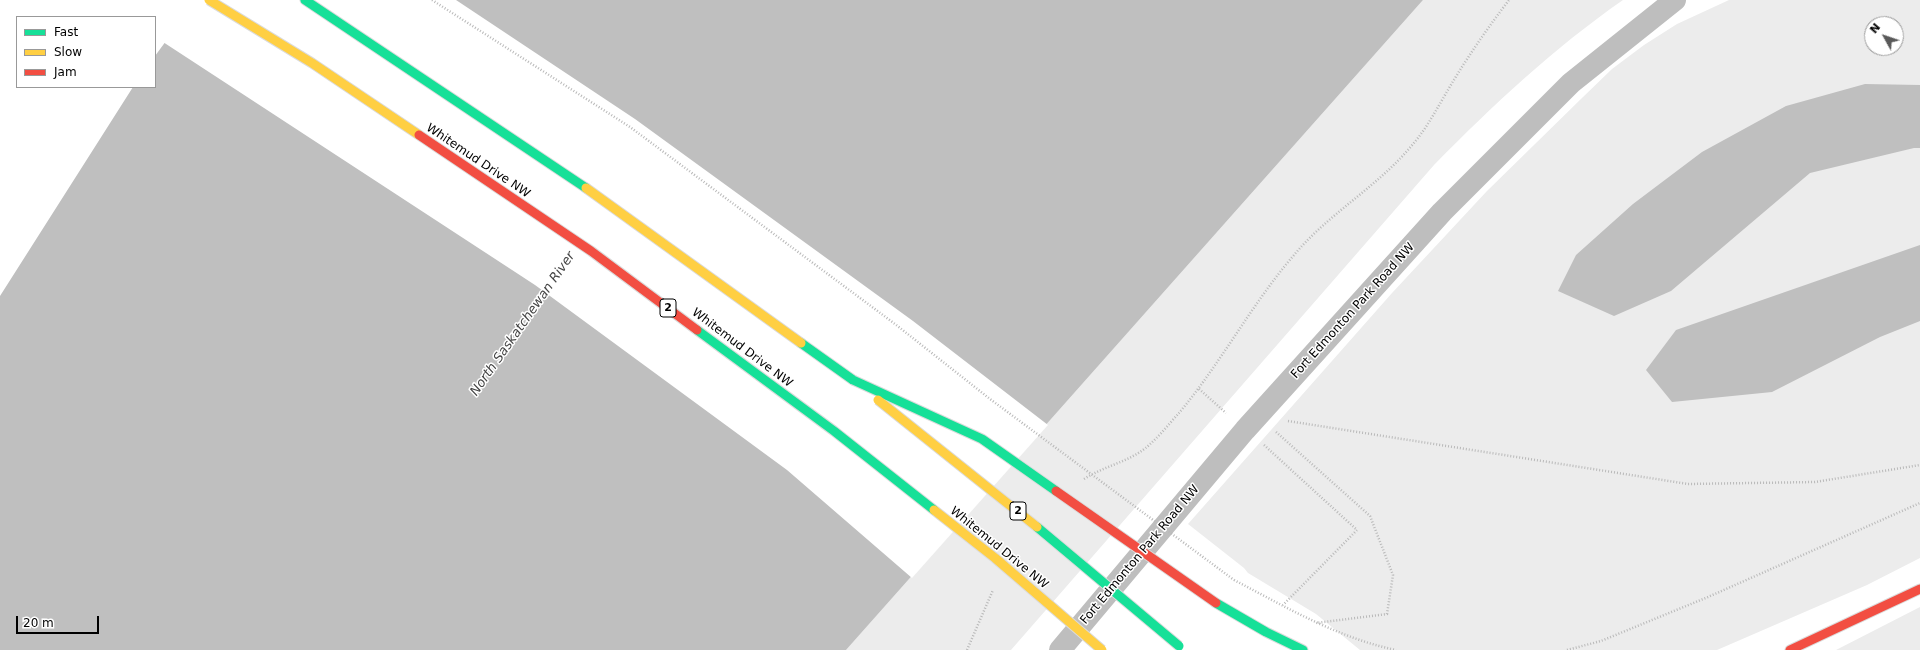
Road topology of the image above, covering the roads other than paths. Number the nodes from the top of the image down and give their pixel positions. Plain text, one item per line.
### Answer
1 (209, 0) edge
2 (306, 0) edge
3 (1675, 0) edge
4 (853, 380) junction
5 (1920, 589) edge
6 (1181, 648) edge
7 (1060, 650) edge
8 (1102, 650) edge
9 (1303, 650) edge
10 (1790, 650) edge

1 - 8 highway, Whitemud Drive NW / 2, bridge
2 - 4 highway, 2
3 - 7 street, Fort Edmonton Park Road NW
4 - 6 highway, 2, bridge
4 - 9 highway, bridge
5 - 10 highway

